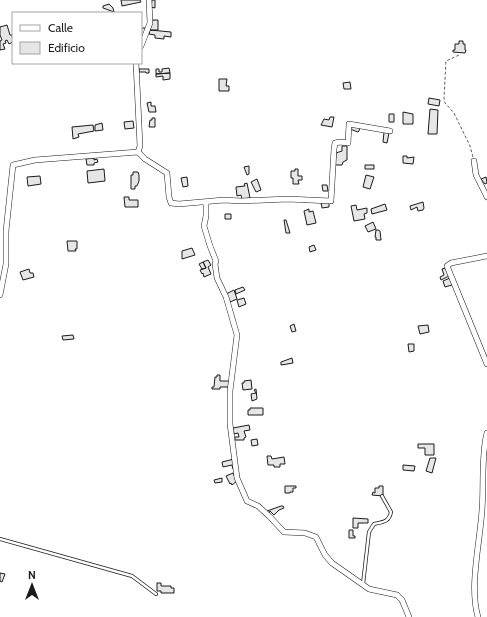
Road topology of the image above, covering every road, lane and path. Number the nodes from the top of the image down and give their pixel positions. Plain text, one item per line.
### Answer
1 (150, 0) edge
2 (142, 43) edge
3 (459, 56) dead end
4 (136, 64) edge
5 (390, 131) dead end
6 (138, 152) junction
7 (474, 161) joint
8 (487, 197) edge
9 (206, 202) junction
10 (487, 256) edge
11 (0, 295) edge
12 (487, 364) edge
13 (487, 433) edge
14 (382, 496) dead end
15 (0, 539) edge
16 (363, 585) junction
17 (156, 594) dead end
18 (409, 617) edge
19 (478, 617) edge

1 - 2 street
3 - 7 path
4 - 6 street
5 - 9 street
6 - 9 street
6 - 11 street
7 - 8 street
9 - 16 street
10 - 12 street
13 - 19 street
14 - 16 lane
15 - 17 lane
16 - 18 street

